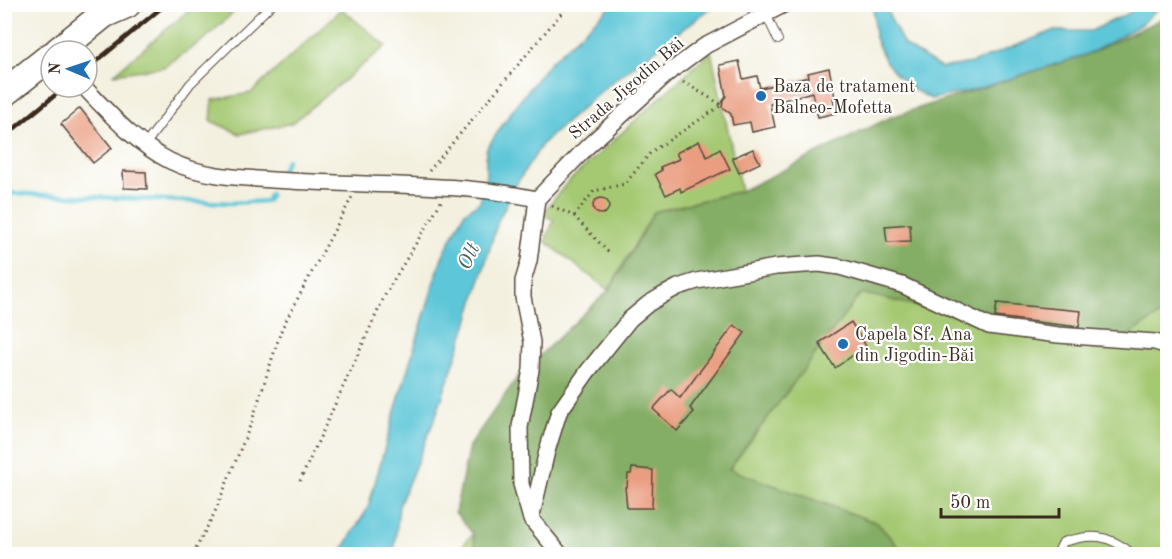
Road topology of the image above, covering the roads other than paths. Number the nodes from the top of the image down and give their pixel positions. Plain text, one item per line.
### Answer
1 (272, 4) edge
2 (784, 4) edge
3 (114, 8) edge
4 (766, 14) junction
5 (74, 39) edge
6 (778, 40) dead end
7 (39, 65) edge
8 (4, 93) edge
9 (96, 99) edge
10 (145, 145) junction
11 (537, 199) junction
12 (1167, 346) edge
13 (531, 519) junction
14 (560, 555) edge
15 (1057, 555) edge
16 (1133, 555) edge

1 - 10 lane
2 - 4 street, Strada Jigodin Băi
3 - 5 highway
4 - 6 lane
4 - 11 street, Strada Jigodin Băi
7 - 8 highway
9 - 10 street
10 - 11 street
11 - 13 street
12 - 13 street
13 - 14 street
15 - 16 lane

